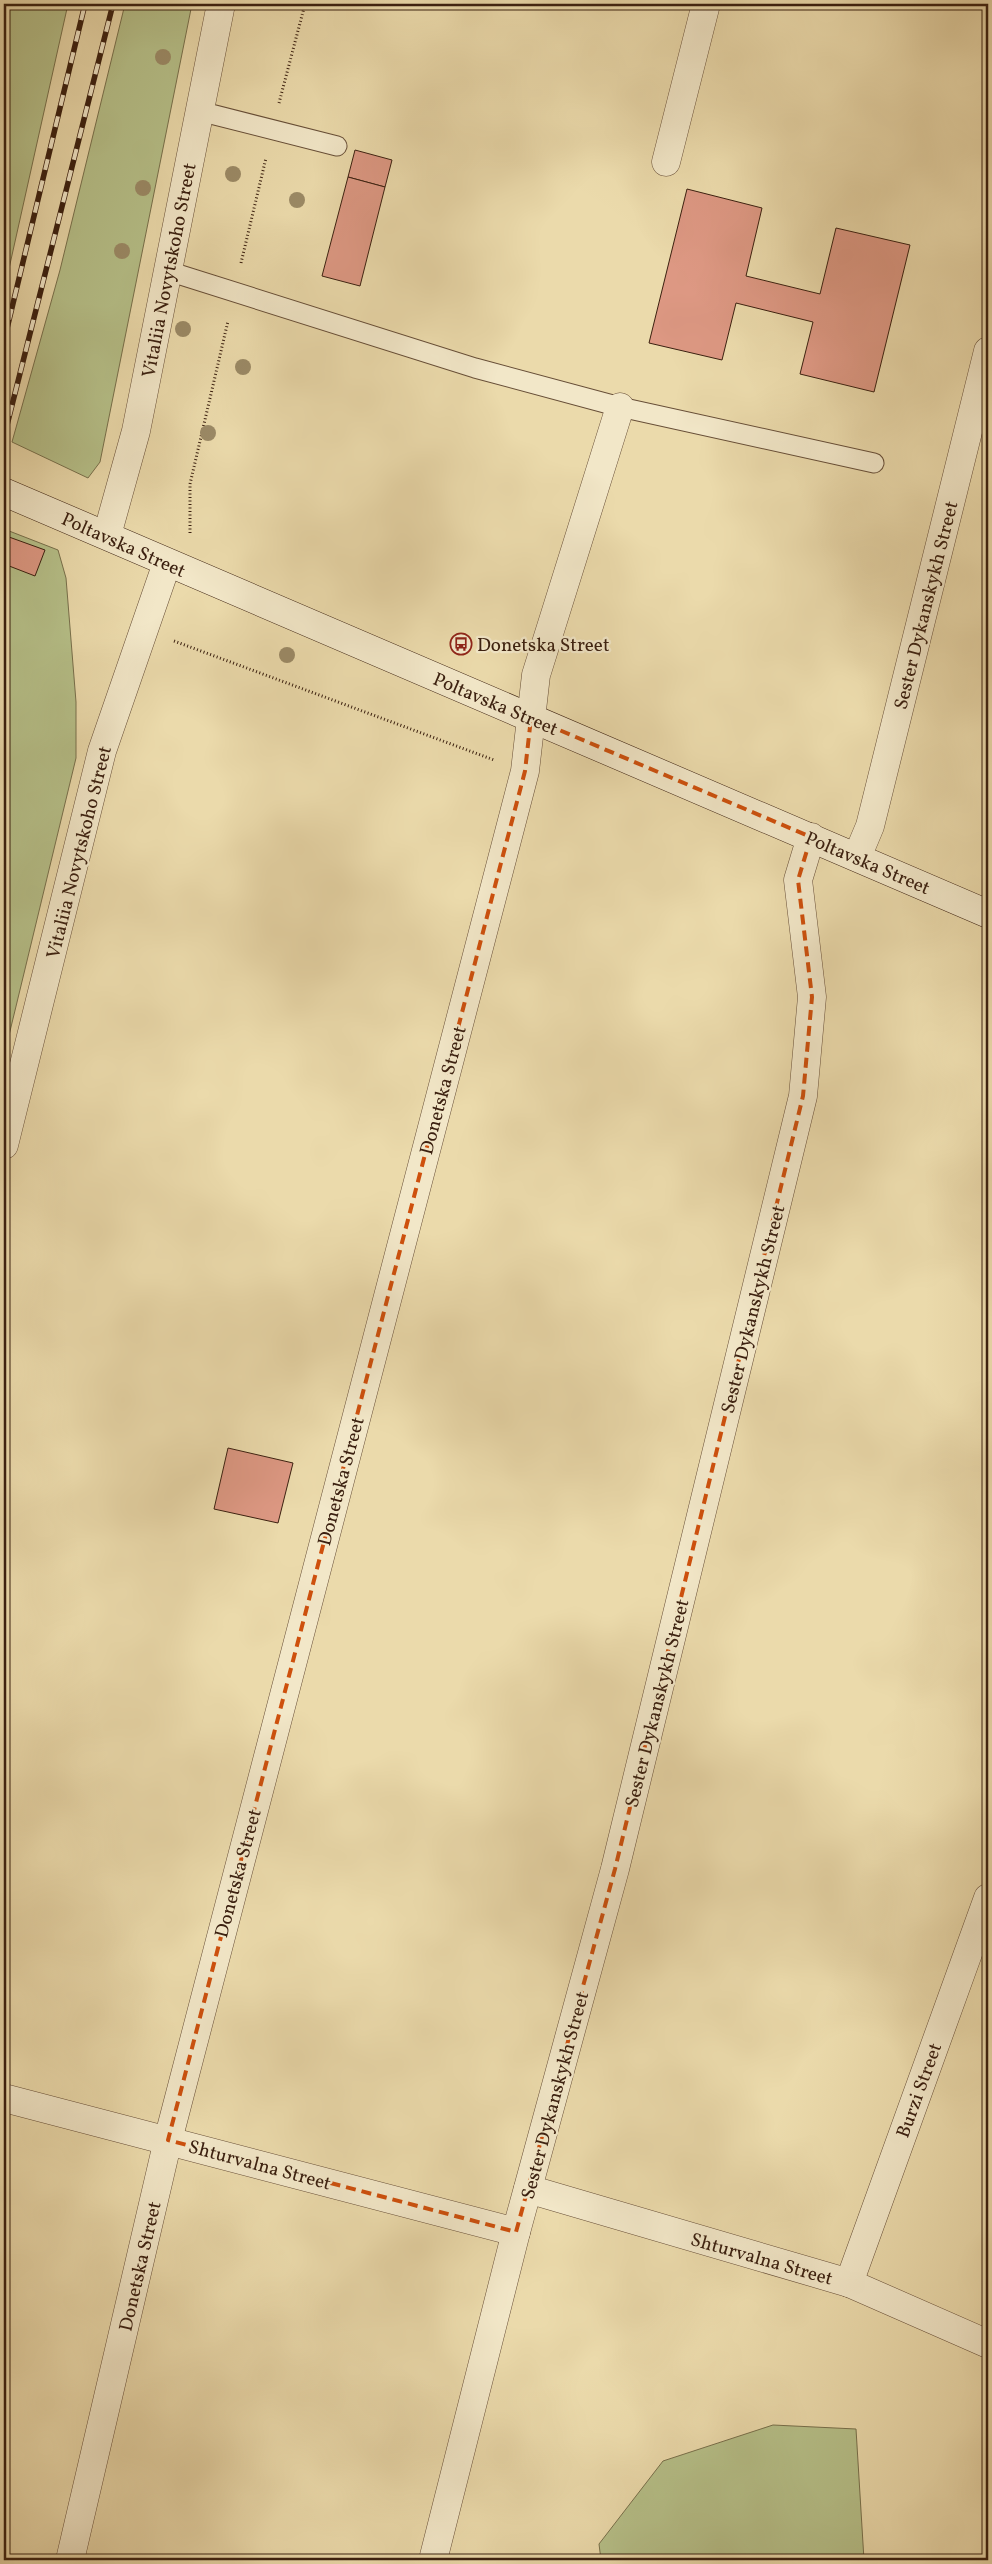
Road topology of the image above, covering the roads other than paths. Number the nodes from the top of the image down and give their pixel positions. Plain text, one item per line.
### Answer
1 (221, 4) edge
2 (706, 4) edge
3 (200, 111) junction
4 (337, 146) dead end
5 (666, 162) dead end
6 (168, 270) junction
7 (988, 351) edge
8 (620, 407) junction
9 (874, 463) dead end
10 (4, 492) edge
11 (107, 535) junction
12 (167, 563) junction
13 (531, 718) junction
14 (811, 837) junction
15 (856, 856) junction
16 (988, 914) edge
17 (4, 1145) edge
18 (988, 1898) edge
19 (4, 2098) edge
20 (168, 2140) junction
21 (528, 2189) junction
22 (516, 2232) junction
23 (850, 2283) junction
24 (988, 2344) edge
25 (70, 2560) edge
26 (433, 2560) edge

1 - 3 street, Vitaliia Novytskoho Street
2 - 5 street
3 - 4 lane
3 - 6 street, Vitaliia Novytskoho Street
6 - 8 lane
6 - 11 street, Vitaliia Novytskoho Street
7 - 15 street, Sester Dykanskykh Street
8 - 9 lane
8 - 13 street, Donetska Street
10 - 11 street, Poltavska Street
11 - 12 street, Poltavska Street
12 - 13 street, Poltavska Street
12 - 17 street, Vitaliia Novytskoho Street
13 - 14 street, Poltavska Street
13 - 20 street, Donetska Street
14 - 15 street, Poltavska Street
14 - 21 street, Sester Dykanskykh Street
15 - 16 street, Poltavska Street
18 - 23 street, Burzi Street
19 - 20 street, Shturvalna Street
20 - 22 street, Shturvalna Street
20 - 25 street, Donetska Street
21 - 22 street, Sester Dykanskykh Street
21 - 23 street, Shturvalna Street
22 - 26 street, Sester Dykanskykh Street
23 - 24 street, Shturvalna Street

